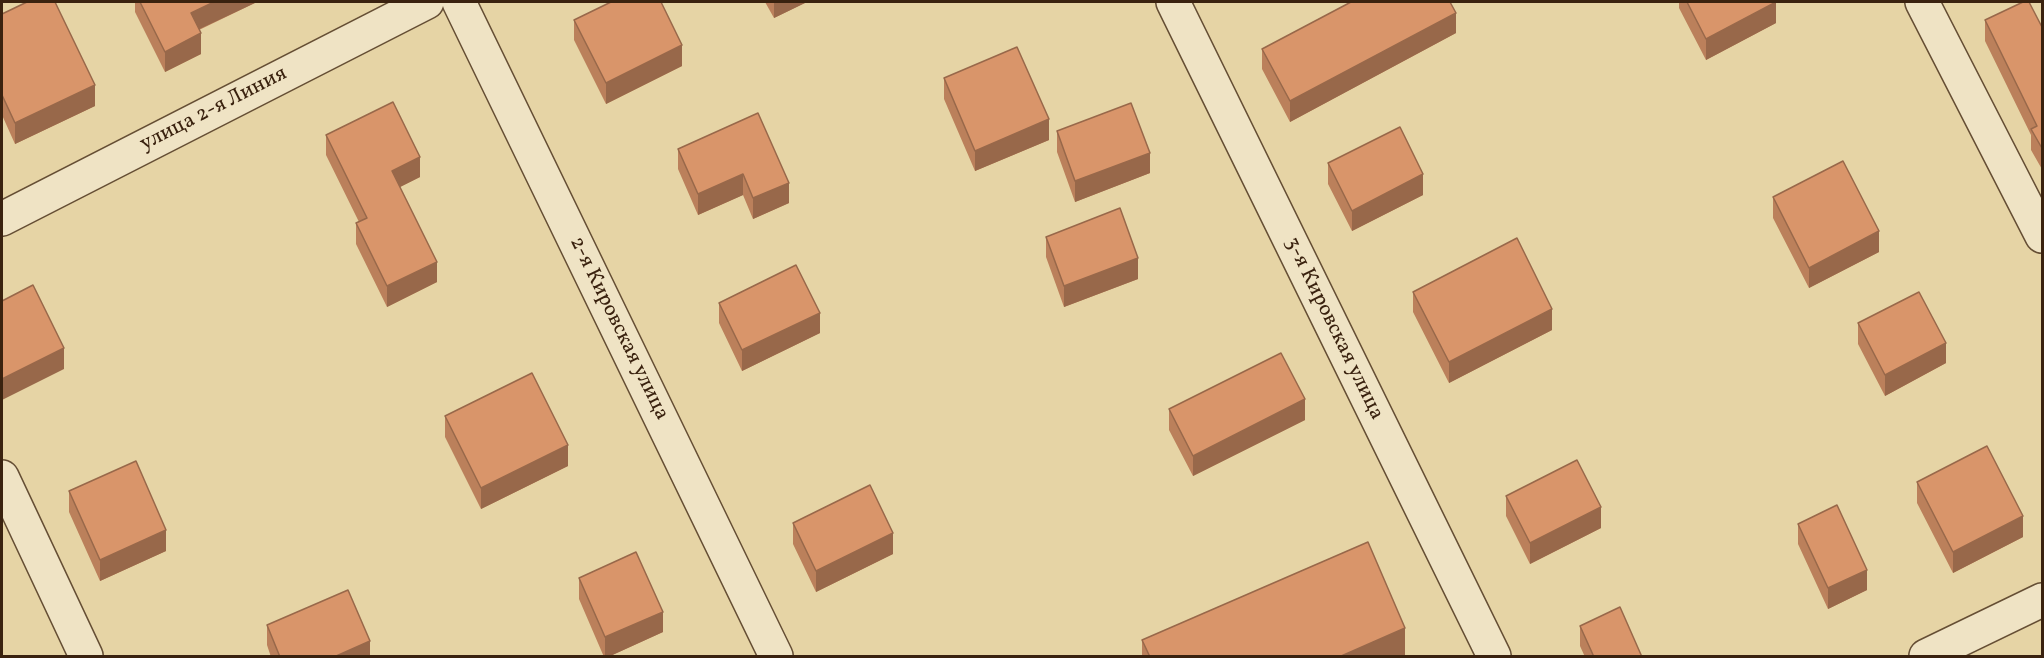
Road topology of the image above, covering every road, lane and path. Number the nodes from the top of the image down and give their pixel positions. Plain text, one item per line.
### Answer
1 (427, 2) edge
2 (459, 2) edge
3 (1173, 2) edge
4 (1922, 2) edge
5 (2, 219) edge
6 (2043, 236) edge
7 (2, 477) edge
8 (2043, 600) edge
9 (86, 657) edge
10 (776, 657) edge
11 (1494, 657) edge
12 (1926, 657) edge

1 - 5 street, улица 2-я Линия
2 - 10 street, 2-я Кировская улица
3 - 11 street, 3-я Кировская улица
4 - 6 street
7 - 9 street
8 - 12 street

